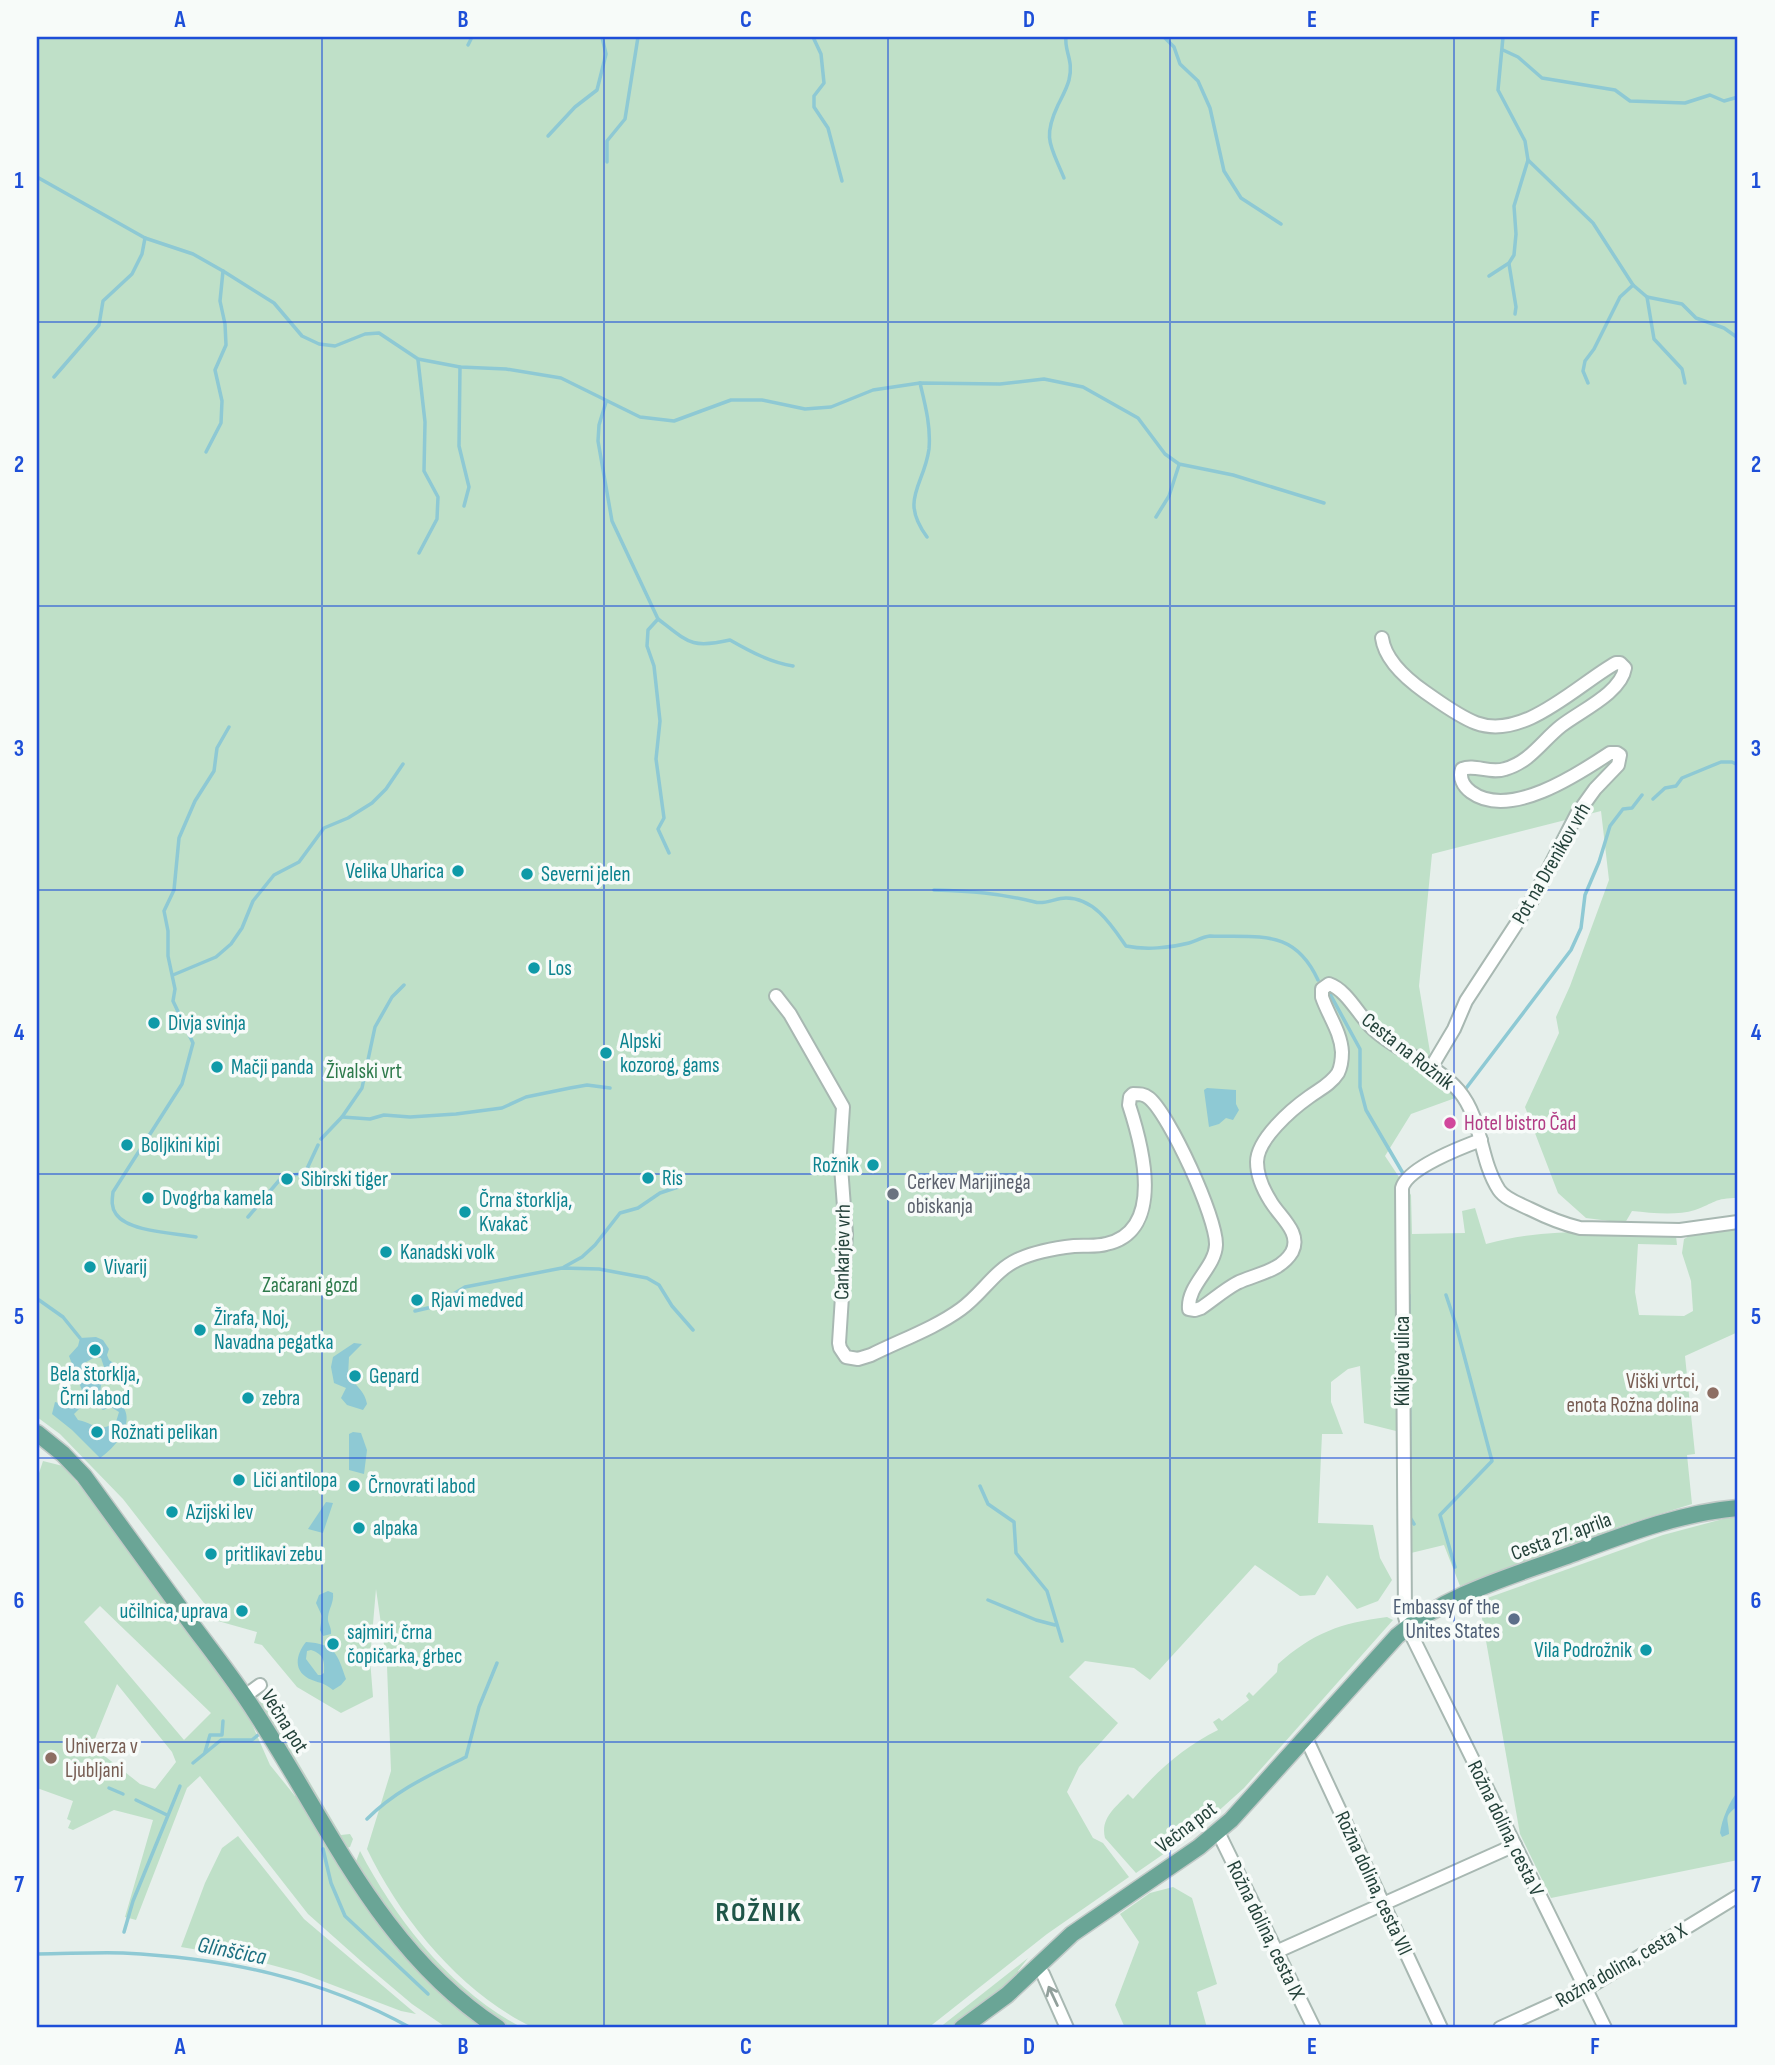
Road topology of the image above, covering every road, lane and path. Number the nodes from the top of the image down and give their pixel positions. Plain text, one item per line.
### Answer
1 (1382, 638) dead end
2 (776, 996) dead end
3 (1432, 1066) junction
4 (1481, 1140) junction
5 (1738, 1222) edge
6 (846, 1357) joint
7 (37, 1433) edge
8 (1738, 1508) edge
9 (1408, 1628) junction
10 (260, 1685) dead end
11 (245, 1696) junction
12 (1306, 1738) junction
13 (1218, 1832) junction
14 (1515, 1845) junction
15 (1738, 1896) edge
16 (1384, 1904) junction
17 (1278, 1951) junction
18 (1036, 1966) junction
19 (1586, 1989) junction
20 (498, 2028) edge
21 (962, 2028) edge
22 (1068, 2028) edge
23 (1314, 2028) edge
24 (1441, 2028) edge
25 (1500, 2028) edge
26 (1605, 2028) edge

1 - 3 street, Pot na Drenikov vrh
2 - 6 street, Cankarjev vrh
3 - 4 street, Cesta na Rožnik
3 - 6 street, Cesta na Rožnik
4 - 5 street, Cesta na Rožnik
4 - 9 street, Kikljeva ulica
7 - 11 main road, Večna pot
8 - 9 main road, Cesta 27. aprila
9 - 12 main road, Večna pot
9 - 14 street, Rožna dolina, cesta V
10 - 11 street
11 - 20 main road, Večna pot
12 - 13 main road, Večna pot
12 - 16 street, Rožna dolina, cesta VII
13 - 17 street, Rožna dolina, cesta IX
13 - 18 main road, Večna pot
14 - 16 street
14 - 19 street, Rožna dolina, cesta V
15 - 19 street, Rožna dolina, cesta X
16 - 17 street
16 - 24 street, Rožna dolina, cesta VII
17 - 23 street, Rožna dolina, cesta IX
18 - 21 main road, Večna pot
22 -> 18 street
19 - 25 street, Rožna dolina, cesta X
19 - 26 street, Rožna dolina, cesta V

